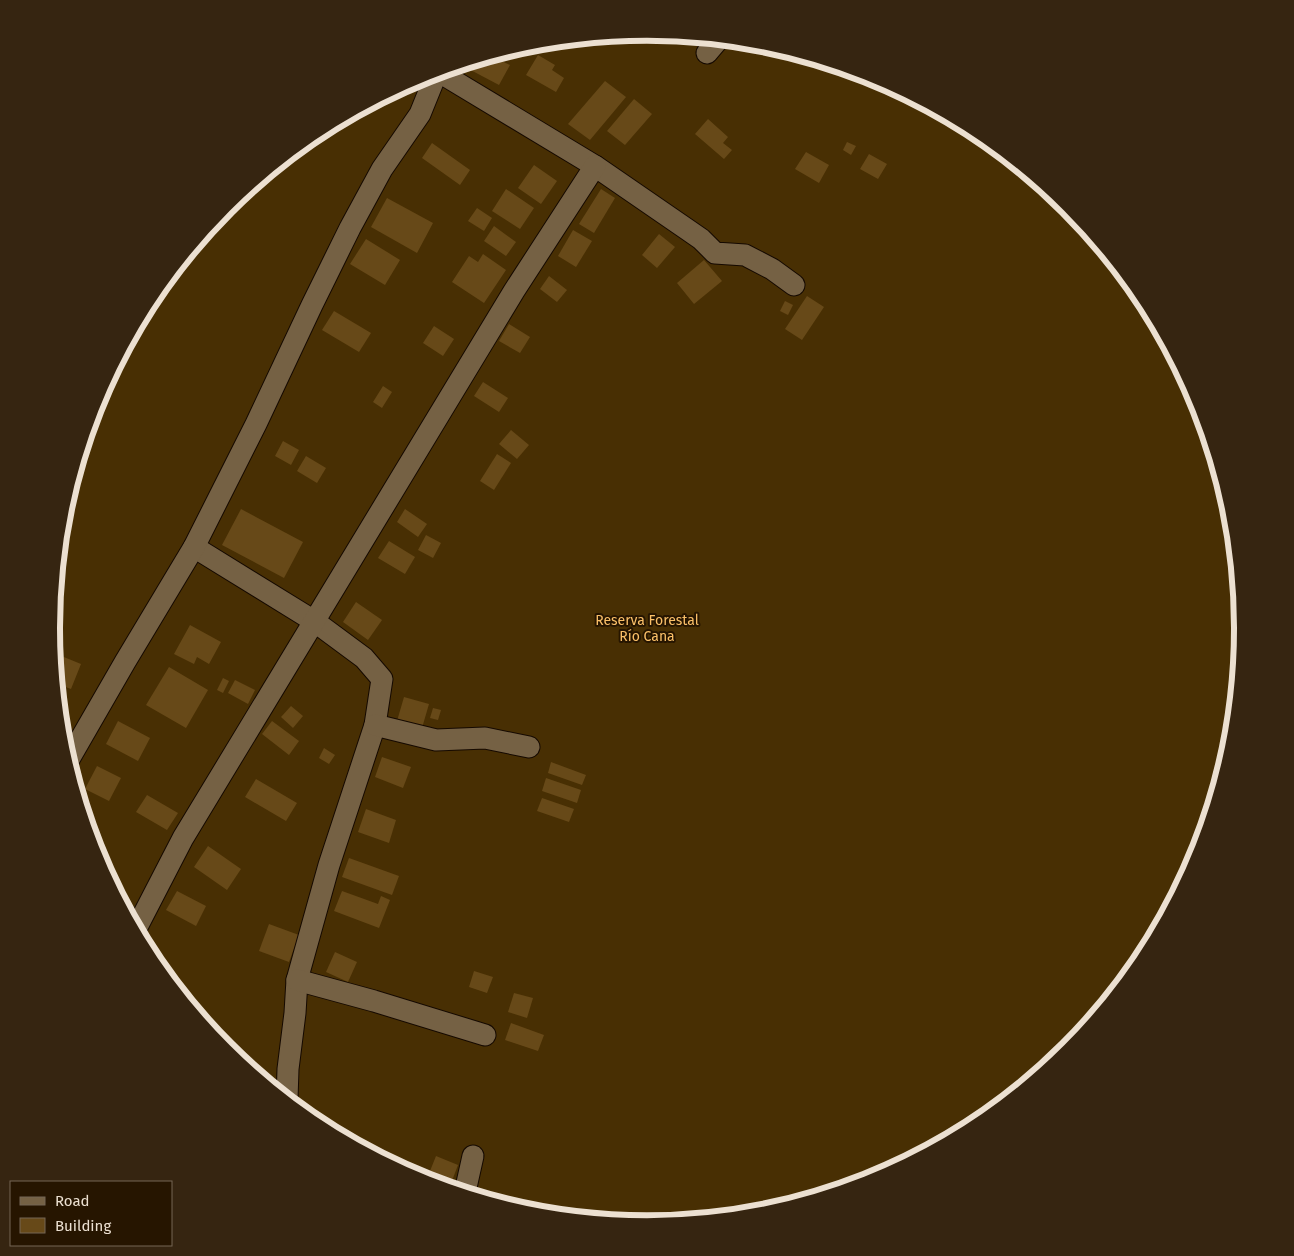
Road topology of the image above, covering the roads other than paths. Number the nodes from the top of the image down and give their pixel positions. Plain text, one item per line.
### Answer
1 (446, 77) edge
2 (434, 81) edge
3 (594, 166) junction
4 (794, 285) dead end
5 (194, 548) junction
6 (314, 621) junction
7 (376, 725) junction
8 (529, 747) dead end
9 (74, 750) edge
10 (140, 922) edge
11 (298, 980) junction
12 (485, 1035) dead end
13 (287, 1092) edge
14 (473, 1156) dead end
15 (466, 1186) edge

1 - 3 street
2 - 5 street
3 - 4 street
3 - 6 street
5 - 6 street
5 - 9 street
6 - 7 street
6 - 10 street
7 - 8 street
7 - 11 street
11 - 12 street
11 - 13 street
14 - 15 street

